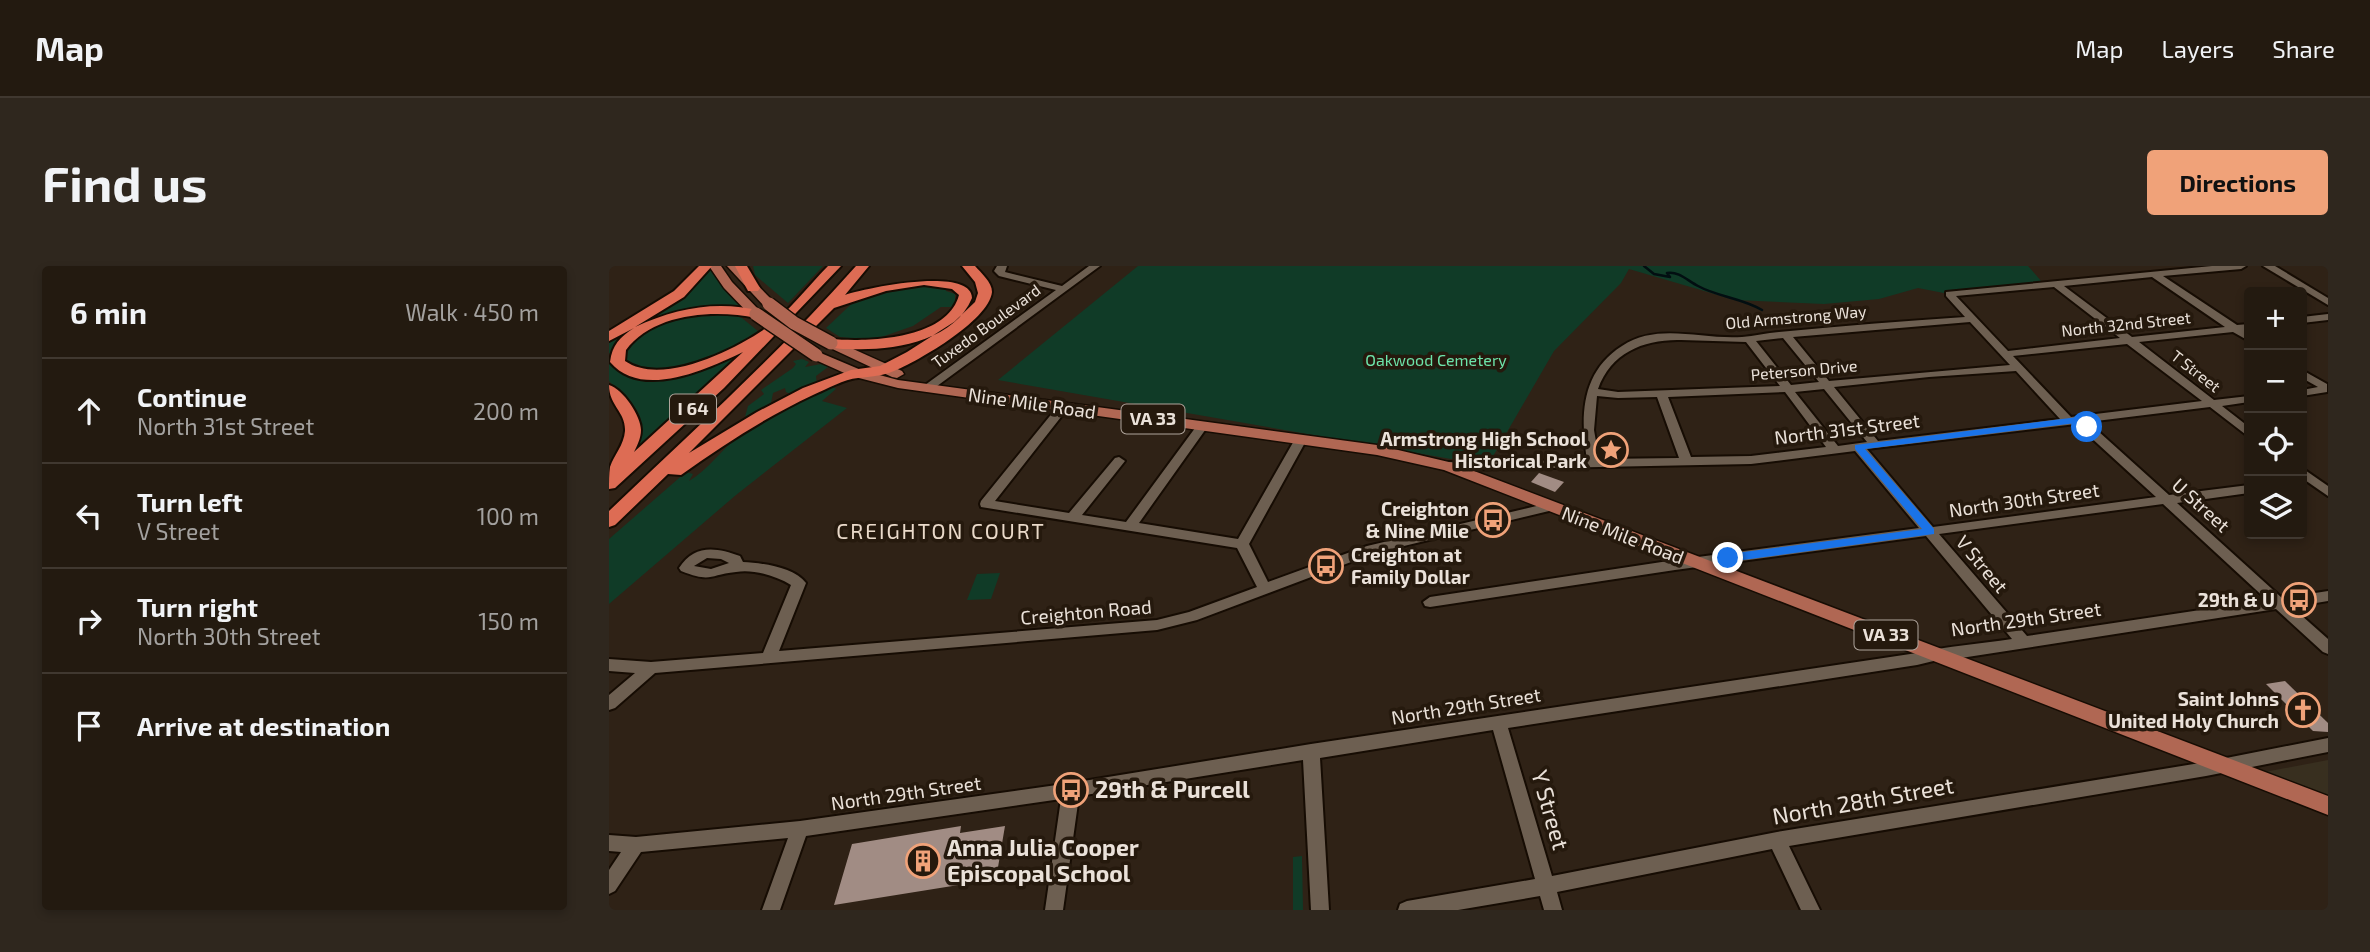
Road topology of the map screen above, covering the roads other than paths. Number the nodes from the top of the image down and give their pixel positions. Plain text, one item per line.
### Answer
1 (706, 266) edge
2 (715, 266) edge
3 (733, 266) edge
4 (741, 266) edge
5 (835, 266) edge
6 (863, 266) edge
7 (968, 266) edge
8 (1095, 266) edge
9 (2142, 266) edge
10 (2241, 266) edge
11 (2268, 266) edge
12 (1002, 270) edge
13 (2155, 274) junction
14 (2056, 284) junction
15 (753, 288) junction
16 (1064, 289) junction
17 (2328, 302) edge
18 (823, 312) junction
19 (755, 314) junction
20 (2328, 317) edge
21 (1973, 319) junction
22 (2307, 319) edge
23 (2244, 327) edge
24 (2235, 328) junction
25 (774, 329) junction
26 (2244, 334) edge
27 (1786, 335) junction
28 (609, 337) edge
29 (1749, 339) junction
30 (2129, 340) junction
31 (831, 343) junction
32 (2006, 354) junction
33 (2018, 368) junction
34 (885, 369) junction
35 (859, 373) junction
36 (2307, 376) edge
37 (1827, 385) junction
38 (929, 387) junction
39 (1788, 389) junction
40 (2325, 389) edge
41 (609, 390) edge
42 (1592, 392) junction
43 (2307, 392) edge
44 (1661, 394) junction
45 (2244, 400) edge
46 (2212, 404) junction
47 (1062, 408) junction
48 (2073, 420) junction
49 (1202, 426) junction
50 (2244, 428) edge
51 (1301, 439) junction
52 (1875, 444) junction
53 (1858, 447) junction
54 (1834, 449) junction
55 (1119, 461) dead end
56 (1686, 461) junction
57 (1593, 462) junction
58 (1448, 466) junction
59 (2328, 479) edge
60 (2307, 482) edge
61 (609, 484) edge
62 (2244, 490) edge
63 (2328, 492) edge
64 (2167, 500) junction
65 (631, 501) junction
66 (1549, 507) junction
67 (1079, 518) junction
68 (609, 521) edge
69 (1130, 526) junction
70 (1930, 531) junction
71 (1242, 544) junction
72 (1694, 563) junction
73 (737, 566) dead end
74 (1265, 589) junction
75 (2328, 596) edge
76 (1430, 602) dead end
77 (2279, 603) junction
78 (2023, 642) junction
79 (2328, 648) edge
80 (1935, 653) junction
81 (768, 659) junction
82 (609, 665) edge
83 (651, 668) junction
84 (609, 704) edge
85 (1499, 723) junction
86 (2328, 746) edge
87 (1311, 751) junction
88 (2223, 765) junction
89 (1071, 790) junction
90 (2328, 806) edge
91 (800, 829) junction
92 (1777, 840) junction
93 (609, 844) edge
94 (636, 845) junction
95 (609, 885) edge
96 (1547, 886) junction
97 (771, 910) edge
98 (1054, 910) edge
99 (1320, 910) edge
100 (1407, 910) edge
101 (1553, 910) edge
102 (1811, 910) edge

1 - 28 highway
2 - 19 main road, Nine Mile Road / VA 33
3 - 15 main road, Nine Mile Road / VA 33
4 - 15 highway
5 - 25 highway, I 64
6 - 18 highway, I 64
7 - 34 highway
8 - 16 street, Tuxedo Boulevard
9 - 13 street
10 - 13 street
11 - 17 street
12 - 16 street
13 - 14 street
13 - 24 street
14 - 21 street, U Street
14 - 30 street, T Street
15 - 31 main road, Nine Mile Road / VA 33, bridge
16 - 38 street, Tuxedo Boulevard
18 - 31 highway
18 - 65 highway, I 64
19 - 25 highway
19 - 35 main road, Nine Mile Road / VA 33, bridge
20 - 22 street
21 - 27 street, Old Armstrong Way
21 - 32 street, U Street
23 - 24 street, North 32nd Street
24 - 26 street
24 - 30 street, North 32nd Street
25 - 61 highway, I 64
27 - 29 street, Old Armstrong Way
27 - 37 street
29 - 39 street
29 - 42 street, Old Armstrong Way
30 - 32 street, North 32nd Street
30 - 46 street, T Street
31 - 34 main road, Nine Mile Road / VA 33
32 - 33 street, U Street
33 - 37 street, Peterson Drive
33 - 48 street, U Street
34 - 35 highway
34 - 38 main road, Nine Mile Road / VA 33
35 - 38 main road, Nine Mile Road / VA 33
35 - 65 highway
36 - 40 street
37 - 39 street, Peterson Drive
37 - 52 street
38 - 47 main road, Nine Mile Road / VA 33
39 - 44 street, Peterson Drive
39 - 54 street
40 - 43 street
41 - 61 highway
42 - 44 street, Peterson Drive
42 - 57 street, Old Armstrong Way
44 - 56 street
45 - 46 street, North 31st Street
46 - 48 street, North 31st Street
46 - 50 street, T Street
47 - 49 main road, Nine Mile Road / VA 33
47 - 67 street
48 - 52 street, North 31st Street
48 - 64 street, U Street
49 - 51 main road, Nine Mile Road / VA 33
49 - 69 street
51 - 58 main road, Nine Mile Road / VA 33
51 - 71 street
52 - 53 street, North 31st Street
53 - 54 street, North 31st Street
53 - 70 street, V Street
54 - 56 street, North 31st Street
55 - 67 street
56 - 57 street, North 31st Street
57 - 58 street, North 31st Street
58 - 66 main road, Nine Mile Road / VA 33
59 - 60 street
60 - 63 street
62 - 64 street, North 30th Street
64 - 70 street, North 30th Street
64 - 77 street, U Street
65 - 68 highway, I 64
66 - 72 main road, Nine Mile Road / VA 33
66 - 74 street, Creighton Road
67 - 69 street
69 - 71 street
70 - 72 street, North 30th Street
70 - 78 street, V Street
71 - 74 street
72 - 76 street, North 30th Street
72 - 80 main road, Nine Mile Road / VA 33
73 - 81 street
74 - 81 street, Creighton Road
75 - 77 street, North 29th Street
77 - 78 street, North 29th Street
77 - 79 street, U Street
78 - 80 street, North 29th Street
80 - 85 street, North 29th Street
80 - 88 main road, Nine Mile Road / VA 33
81 - 83 street, Creighton Road
82 - 83 street, Creighton Road
83 - 84 street
85 - 87 street, North 29th Street
85 - 96 street, Y Street
86 - 88 street, North 28th Street
87 - 89 street, North 29th Street
87 - 99 street
88 - 90 main road, Nine Mile Road / VA 33
88 - 92 street, North 28th Street
89 - 91 street, North 29th Street
89 - 98 street
91 - 94 street, North 29th Street
91 - 97 street
92 - 96 street, North 28th Street
92 - 102 street
93 - 94 street, North 29th Street
94 - 95 street
96 - 100 street, North 28th Street
96 - 101 street, Y Street

